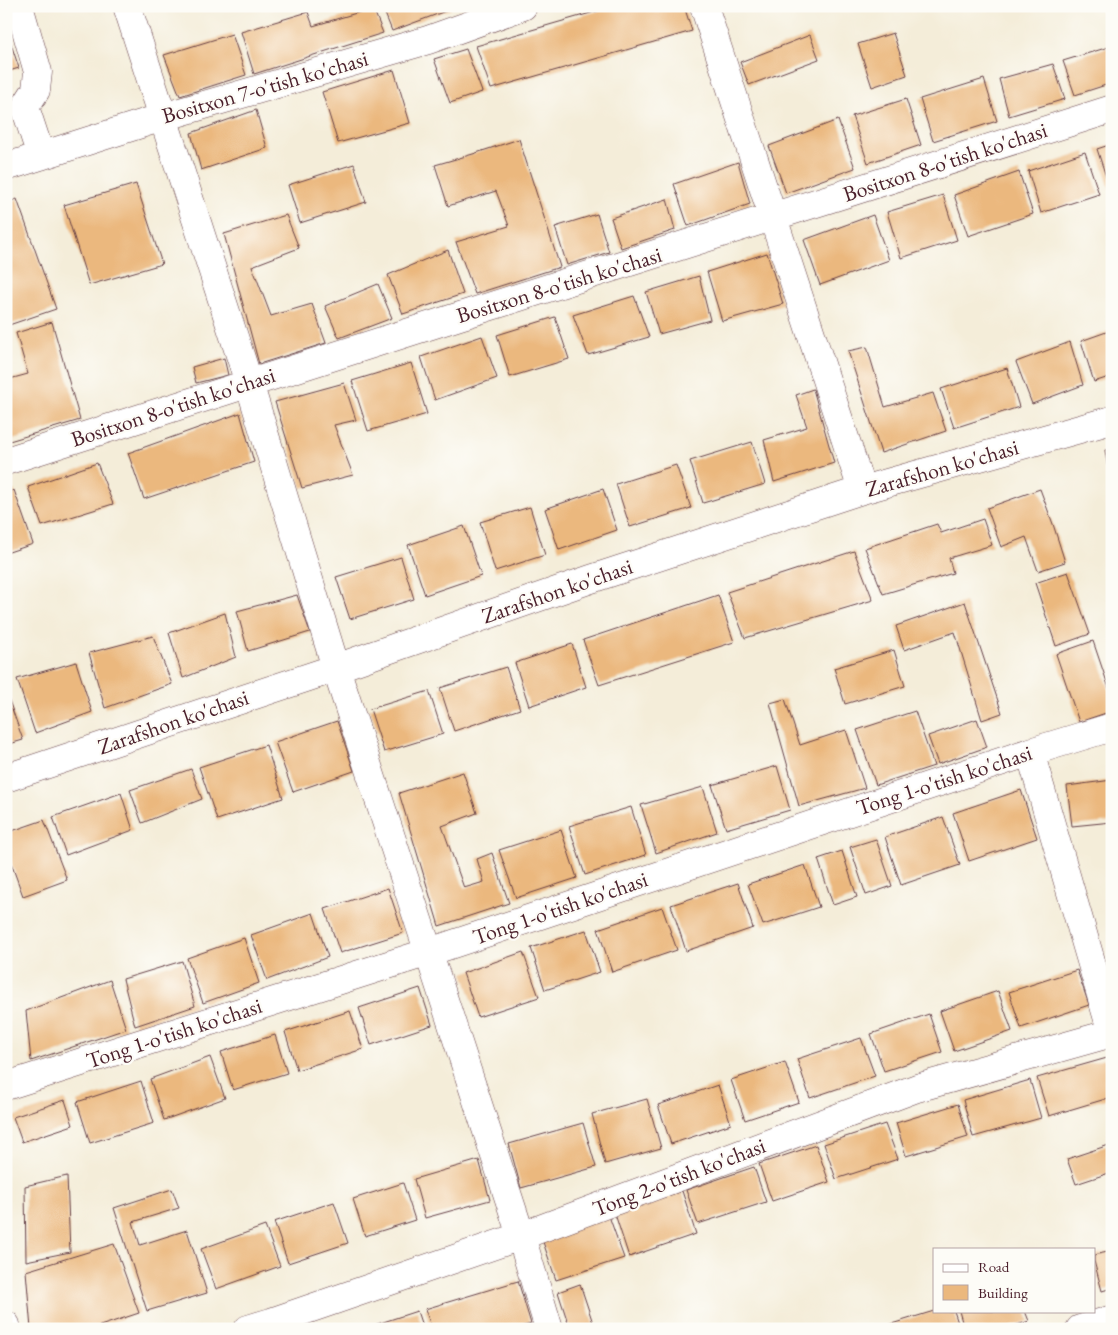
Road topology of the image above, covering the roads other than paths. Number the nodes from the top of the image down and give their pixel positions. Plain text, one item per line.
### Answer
1 (19, 6) edge
2 (126, 6) edge
3 (523, 6) edge
4 (704, 6) edge
5 (1112, 108) edge
6 (16, 110) edge
7 (163, 117) junction
8 (41, 156) junction
9 (6, 167) edge
10 (774, 217) junction
11 (249, 383) junction
12 (1112, 420) edge
13 (6, 461) edge
14 (862, 490) junction
15 (336, 668) junction
16 (1112, 727) edge
17 (1030, 752) junction
18 (6, 778) edge
19 (429, 952) junction
20 (1112, 1033) edge
21 (6, 1086) edge
22 (521, 1236) junction
23 (1112, 1319) edge
24 (248, 1329) edge
25 (549, 1329) edge
26 (1080, 1329) edge

1 - 6 street
2 - 7 street
3 - 7 street, Bositxon 7-o'tish ko'chasi
4 - 10 street
5 - 10 street, Bositxon 8-o'tish ko'chasi
6 - 8 street
7 - 8 street, Bositxon 7-o'tish ko'chasi
7 - 11 street
8 - 9 street, Bositxon 7-o'tish ko'chasi
10 - 11 street, Bositxon 8-o'tish ko'chasi
10 - 14 street
11 - 13 street, Bositxon 8-o'tish ko'chasi
11 - 15 street
12 - 14 street, Zarafshon ko'chasi
14 - 15 street, Zarafshon ko'chasi
15 - 18 street, Zarafshon ko'chasi
15 - 19 street
16 - 17 street, Tong 1-o'tish ko'chasi
17 - 19 street, Tong 1-o'tish ko'chasi
17 - 20 street
19 - 21 street, Tong 1-o'tish ko'chasi
19 - 22 street
20 - 22 street, Tong 2-o'tish ko'chasi
22 - 24 street, Tong 2-o'tish ko'chasi
22 - 25 street
23 - 26 street

